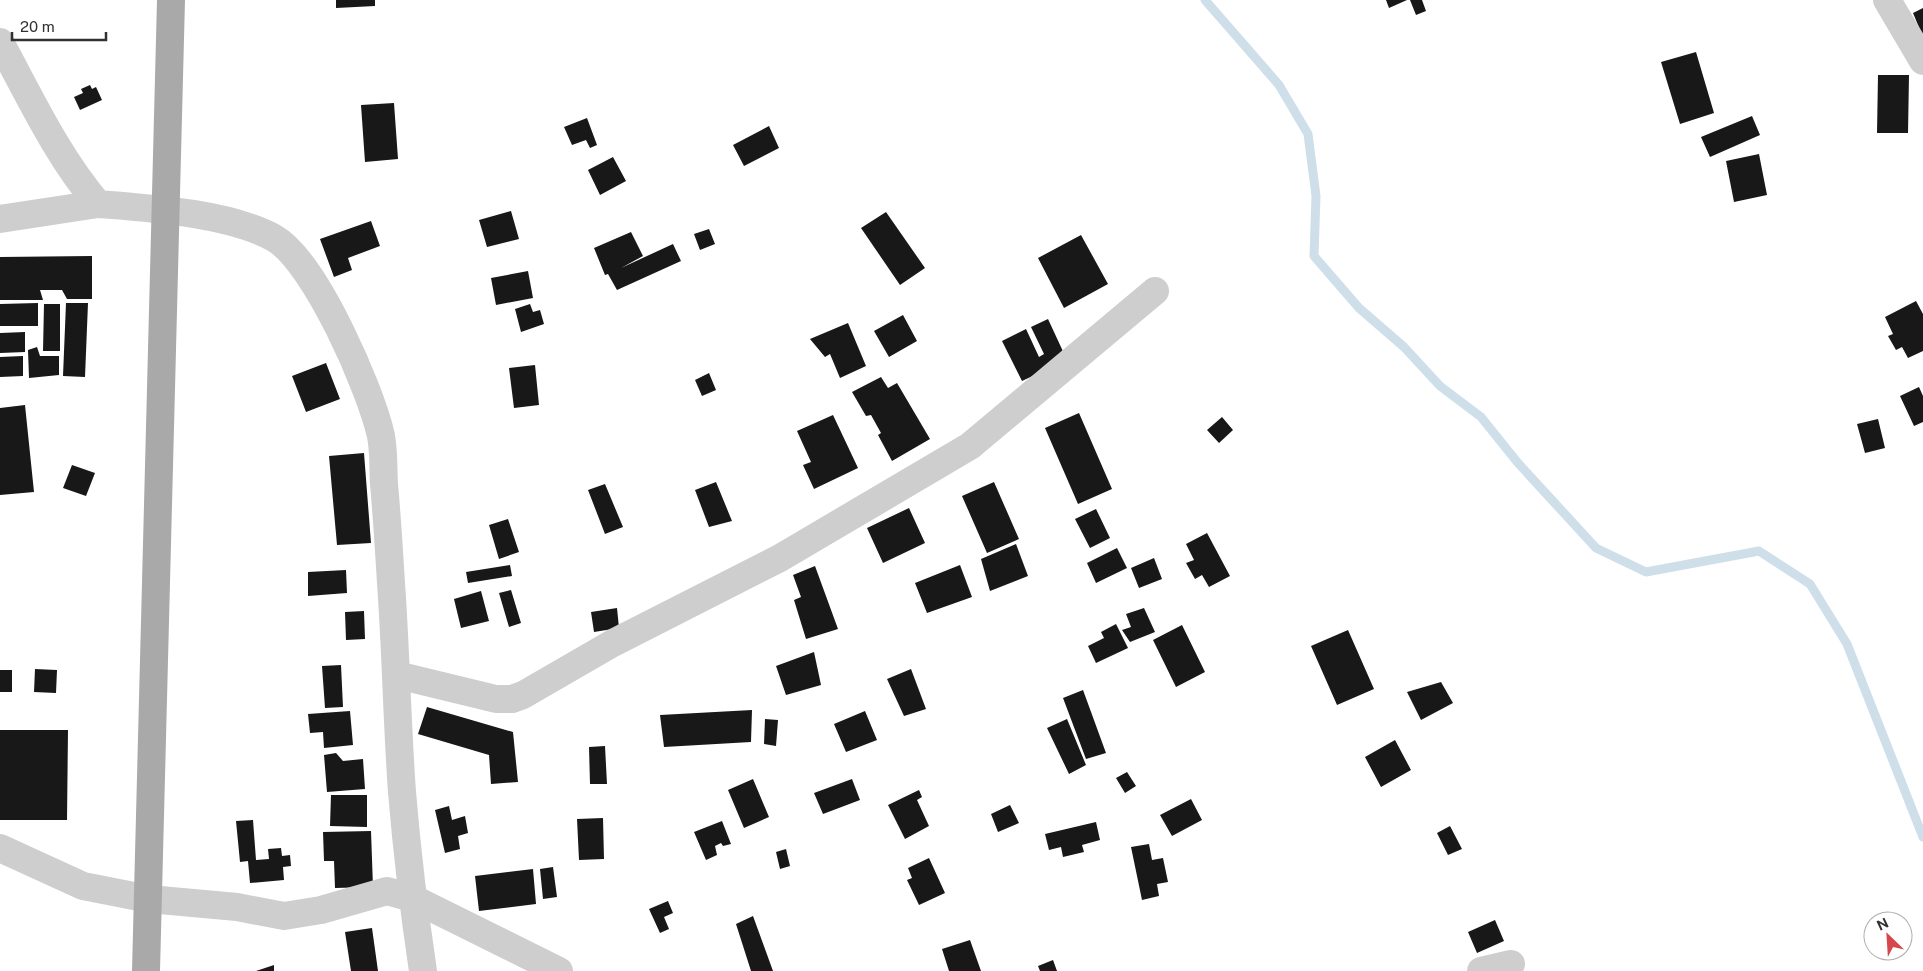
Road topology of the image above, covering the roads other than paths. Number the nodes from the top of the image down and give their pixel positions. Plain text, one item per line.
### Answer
1 (171, 0) edge
2 (1887, 0) edge
3 (0, 42) edge
4 (1923, 61) edge
5 (98, 204) junction
6 (167, 210) junction
7 (0, 219) edge
8 (1155, 291) dead end
9 (397, 675) junction
10 (0, 848) edge
11 (412, 898) junction
12 (149, 899) junction
13 (1511, 964) dead end
14 (146, 971) edge
15 (423, 971) edge
16 (559, 971) edge
17 (1481, 971) edge

1 - 6 main road
2 - 4 street
3 - 5 street
5 - 6 street
5 - 7 street
6 - 9 street
6 - 12 main road
8 - 9 street
9 - 11 street
10 - 12 street
11 - 12 street
11 - 15 street
11 - 16 street
12 - 14 main road
13 - 17 street

